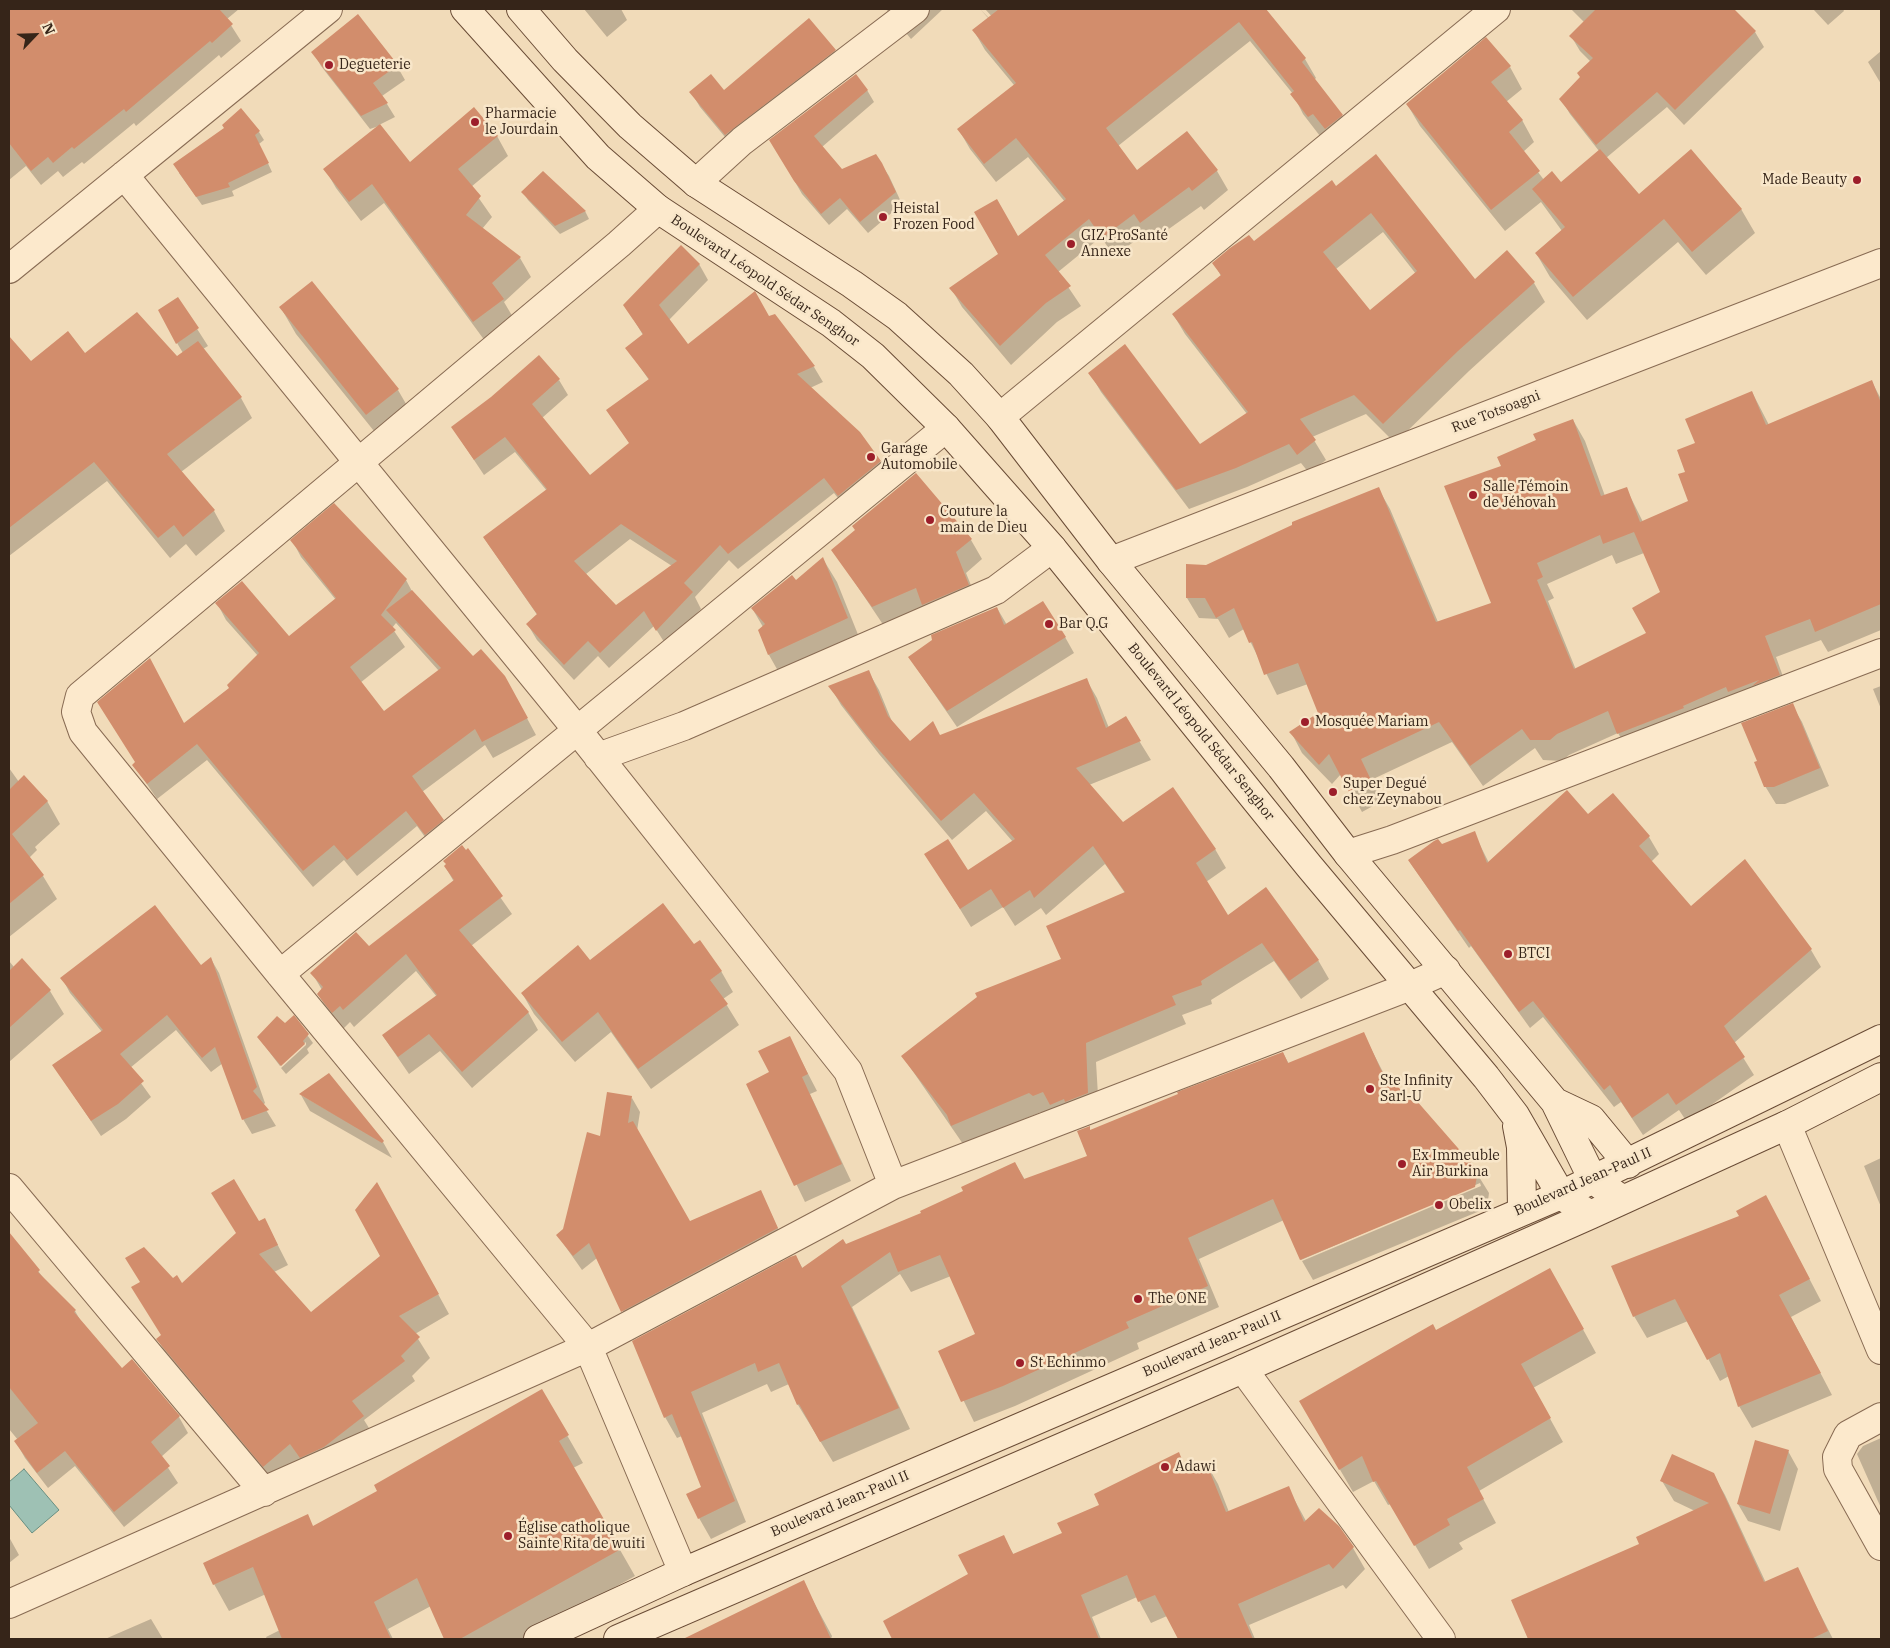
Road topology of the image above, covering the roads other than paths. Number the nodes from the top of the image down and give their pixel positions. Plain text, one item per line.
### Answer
1 (328, 9) edge
2 (465, 9) edge
3 (521, 9) edge
4 (915, 9) edge
5 (1495, 9) edge
6 (124, 175) junction
7 (696, 183) junction
8 (658, 209) junction
9 (1881, 263) edge
10 (9, 269) edge
11 (1000, 416) junction
12 (946, 428) junction
13 (360, 462) junction
14 (1052, 548) junction
15 (1111, 561) junction
16 (1881, 653) edge
17 (578, 731) junction
18 (598, 757) junction
19 (1348, 854) junction
20 (1446, 970) junction
21 (280, 974) junction
22 (1408, 986) junction
23 (1881, 1039) edge
24 (1881, 1077) edge
25 (1555, 1102) junction
26 (1515, 1115) junction
27 (1787, 1125) junction
28 (1628, 1164) junction
29 (1594, 1180) junction
30 (893, 1185) junction
31 (9, 1188) edge
32 (1561, 1195) junction
33 (1622, 1199) junction
34 (1522, 1210) junction
35 (1590, 1215) junction
36 (588, 1347) junction
37 (1881, 1350) edge
38 (1243, 1369) junction
39 (1881, 1417) edge
40 (264, 1492) junction
41 (1881, 1546) edge
42 (683, 1572) junction
43 (9, 1604) edge
44 (634, 1636) edge
45 (1434, 1638) edge
46 (538, 1639) edge

1 - 6 street
2 - 8 street, Boulevard Léopold Sédar Senghor
3 - 7 street
4 - 7 street
5 - 11 street
6 - 10 street
6 - 13 street
7 - 11 street
8 - 12 street, Boulevard Léopold Sédar Senghor
8 - 13 street
9 - 15 street, Rue Totsoagni
11 - 15 street
12 - 14 street, Boulevard Léopold Sédar Senghor
12 - 17 street
13 - 17 street
13 - 21 street
14 - 18 street
14 - 22 street, Boulevard Léopold Sédar Senghor
15 - 19 street
16 - 19 street
17 - 18 street
17 - 21 street
18 - 30 street
19 - 20 street
20 - 22 street
20 - 25 street
21 - 36 street
22 - 26 street, Boulevard Léopold Sédar Senghor
22 - 30 street
23 - 28 street, Boulevard Jean-Paul II
24 - 27 street
25 - 28 street
25 - 29 street
26 - 32 street, Boulevard Léopold Sédar Senghor
26 - 34 street
27 - 33 street
27 - 37 street
28 - 29 street, Boulevard Jean-Paul II
29 - 32 street, Boulevard Jean-Paul II
29 - 33 street
30 - 36 street
31 - 40 street
32 - 34 street, Boulevard Jean-Paul II
32 - 35 street
33 - 35 street
34 - 42 street, Boulevard Jean-Paul II
35 - 38 street
36 - 40 street
36 - 42 street
38 - 44 street
38 - 45 street
39 - 41 street
40 - 43 street
42 - 46 street, Boulevard Jean-Paul II

